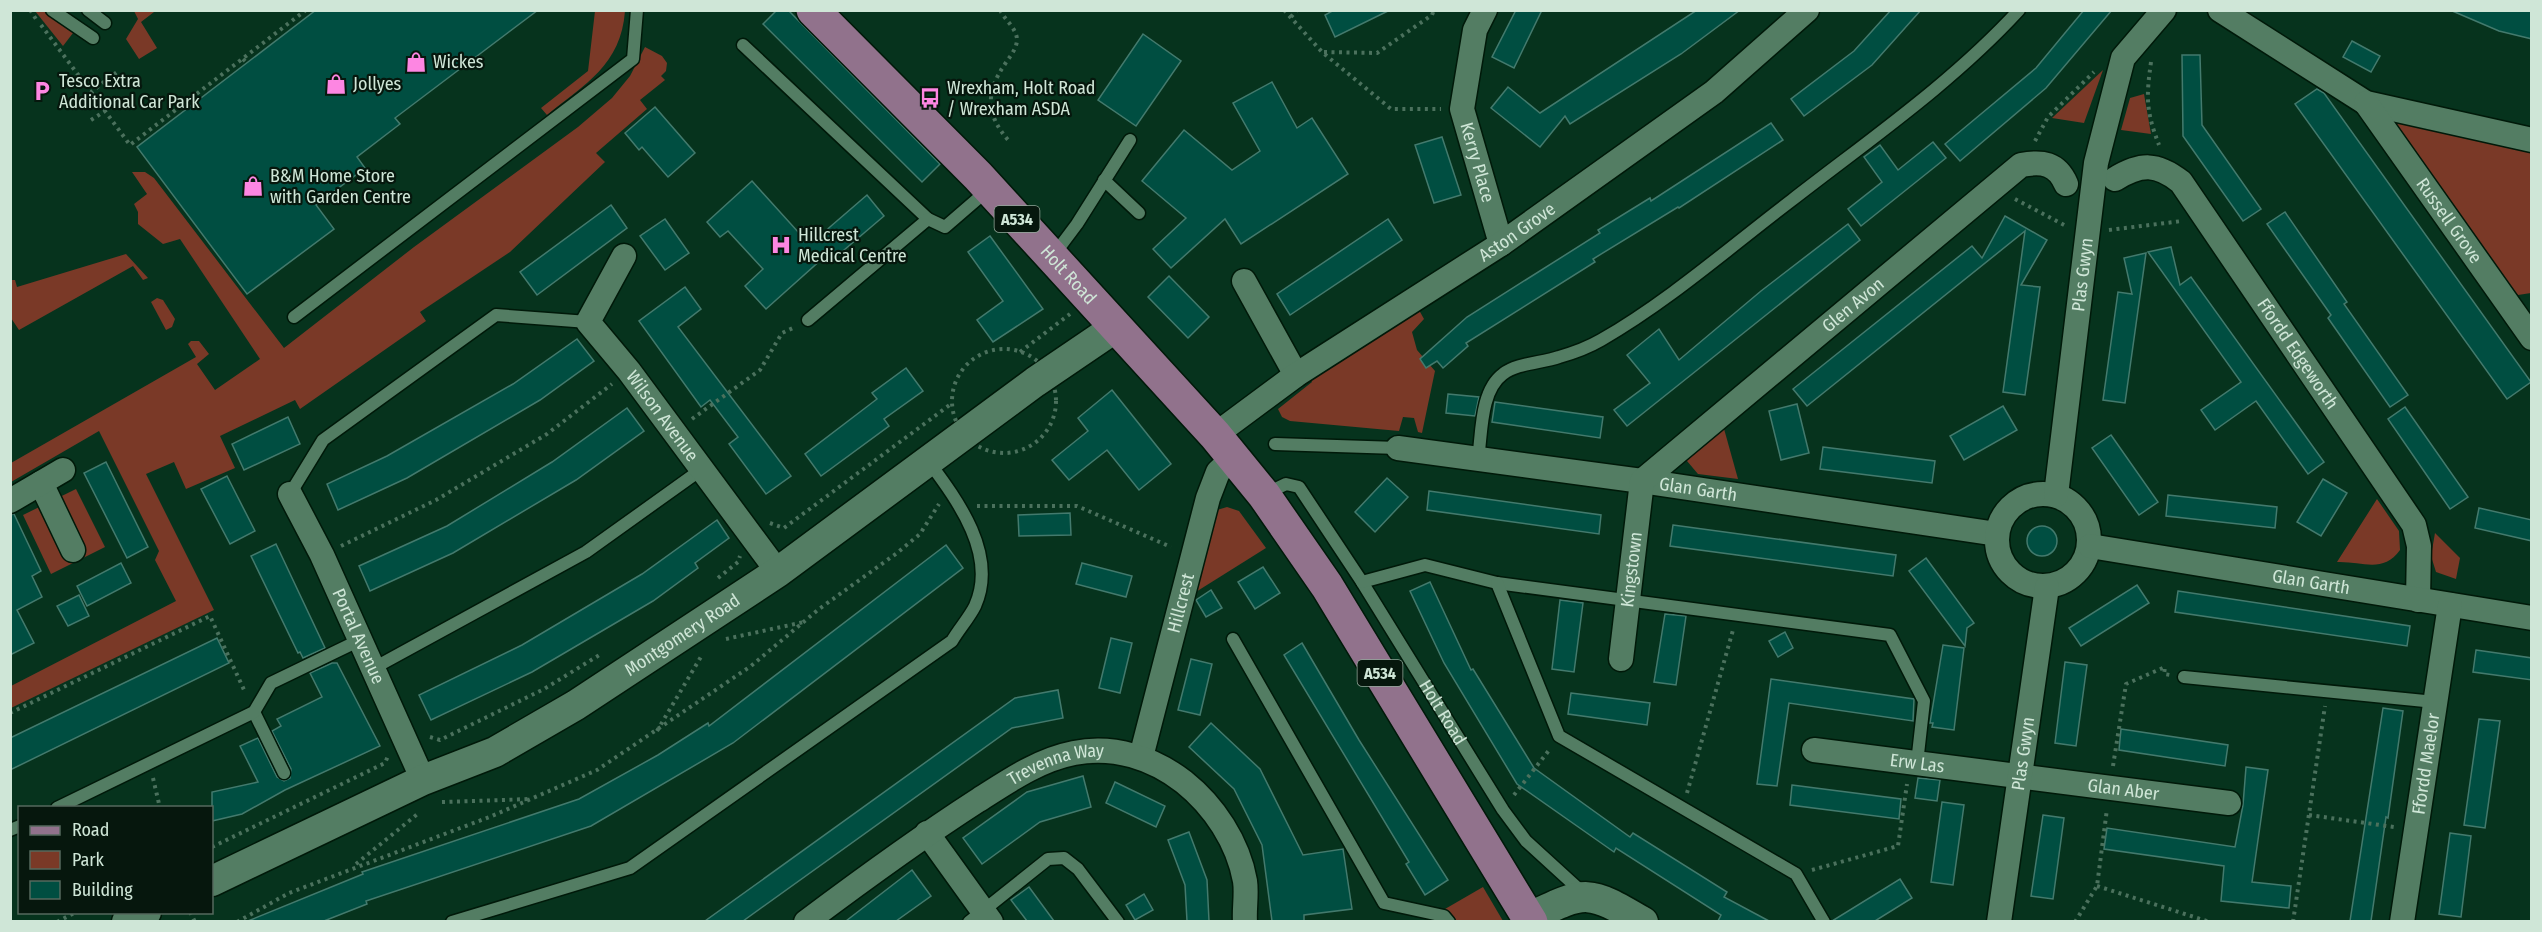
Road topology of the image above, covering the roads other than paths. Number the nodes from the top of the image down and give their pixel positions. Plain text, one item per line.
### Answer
1 (52, 10) edge
2 (88, 10) edge
3 (637, 10) edge
4 (813, 10) edge
5 (1485, 10) edge
6 (1807, 10) edge
7 (2019, 10) edge
8 (2164, 10) edge
9 (2220, 10) edge
10 (105, 23) dead end
11 (93, 38) dead end
12 (743, 45) dead end
13 (2366, 102) junction
14 (1130, 140) dead end
15 (2532, 140) edge
16 (2115, 179) dead end
17 (1104, 180) junction
18 (2066, 184) dead end
19 (990, 189) junction
20 (1139, 213) dead end
21 (928, 219) junction
22 (1501, 244) junction
23 (624, 256) dead end
24 (1052, 257) junction
25 (1244, 281) dead end
26 (294, 317) dead end
27 (808, 320) road end
28 (588, 322) junction
29 (1116, 327) junction
30 (2532, 338) edge
31 (1296, 375) junction
32 (1275, 444) dead end
33 (1225, 446) junction
34 (1398, 448) joint
35 (1478, 459) junction
36 (929, 462) junction
37 (702, 469) junction
38 (63, 470) dead end
39 (1642, 481) junction
40 (41, 483) junction
41 (290, 494) joint
42 (1264, 495) junction
43 (2056, 495) junction
44 (10, 501) edge
45 (1997, 534) junction
46 (2090, 546) junction
47 (74, 550) dead end
48 (778, 573) junction
49 (1362, 582) junction
50 (1497, 583) junction
51 (2047, 587) junction
52 (2418, 600) junction
53 (1628, 601) junction
54 (2450, 605) junction
55 (2532, 618) edge
56 (1233, 639) dead end
57 (360, 640) junction
58 (1621, 659) dead end
59 (372, 669) junction
60 (2184, 677) road end
61 (2435, 702) junction
62 (254, 712) junction
63 (1814, 750) dead end
64 (1141, 757) junction
65 (1913, 762) junction
66 (284, 773) dead end
67 (2019, 776) junction
68 (427, 791) junction
69 (2229, 803) dead end
70 (59, 806) edge
71 (927, 833) junction
72 (213, 881) edge
73 (1585, 895) junction
74 (142, 914) edge
75 (981, 918) edge
76 (1530, 920) edge
77 (127, 921) edge
78 (452, 921) edge
79 (806, 921) edge
80 (1118, 921) edge
81 (1245, 921) edge
82 (1449, 921) edge
83 (1643, 921) edge
84 (1824, 921) edge
85 (1999, 921) edge
86 (2402, 921) edge

1 - 11 lane
2 - 10 lane
3 - 26 lane
4 - 19 main road, Holt Road / A534
5 - 22 street, Kerry Place
6 - 22 street, Aston Grove
7 - 35 lane
8 - 43 street, Plas Gwyn
9 - 13 street, Russell Grove
12 - 21 lane
13 - 15 street, Russell Grove
13 - 30 street, Russell Grove
14 - 17 lane
16 - 52 street, Ffordd Edgeworth
17 - 20 lane
17 - 24 lane
18 - 39 street, Glen Avon
19 - 21 lane
19 - 24 main road, Holt Road / A534
21 - 27 lane
22 - 31 street, Aston Grove
23 - 28 street
24 - 29 main road, Holt Road / A534
25 - 31 street
28 - 37 street, Wilson Avenue
28 - 41 lane
29 - 33 main road, Holt Road / A534
29 - 36 street, Montgomery Road
31 - 33 street, Aston Grove
32 - 34 lane
33 - 42 main road, Holt Road / A534
33 - 64 street, Hillcrest
34 - 35 street, Glan Garth
35 - 39 street, Glan Garth
36 - 48 street, Montgomery Road
36 - 78 lane
37 - 48 street, Wilson Avenue
37 - 59 lane
38 - 40 street
39 - 45 street, Glan Garth
39 - 53 street, Kingstown
40 - 44 street
40 - 47 street
41 - 57 street, Portal Avenue
42 - 49 lane, Holt Road
42 - 76 main road, Holt Road / A534
43 - 45 street
43 - 46 street
45 - 51 street
46 - 51 street
46 - 52 street, Glan Garth
48 - 68 street, Montgomery Road
49 - 50 lane
49 - 73 lane, Holt Road
50 - 53 lane
50 - 84 lane
51 - 67 street, Plas Gwyn
52 - 54 street, Glan Garth
53 - 58 street, Kingstown
53 - 65 lane
54 - 55 street, Glan Garth
54 - 61 street, Ffordd Maelor
56 - 82 lane
57 - 59 street, Portal Avenue
57 - 62 lane
59 - 68 street, Portal Avenue
60 - 61 lane
61 - 86 street, Ffordd Maelor
62 - 66 lane
62 - 70 lane
63 - 65 street, Erw Las
64 - 71 street, Trevenna Way
64 - 81 street, Trevenna Way
65 - 67 street, Erw Las
67 - 69 street, Glan Aber
67 - 85 street, Plas Gwyn
68 - 72 street, Montgomery Road
71 - 75 street
71 - 79 street, Trevenna Way
73 - 76 street
73 - 83 street
74 - 77 street
75 - 80 lane

